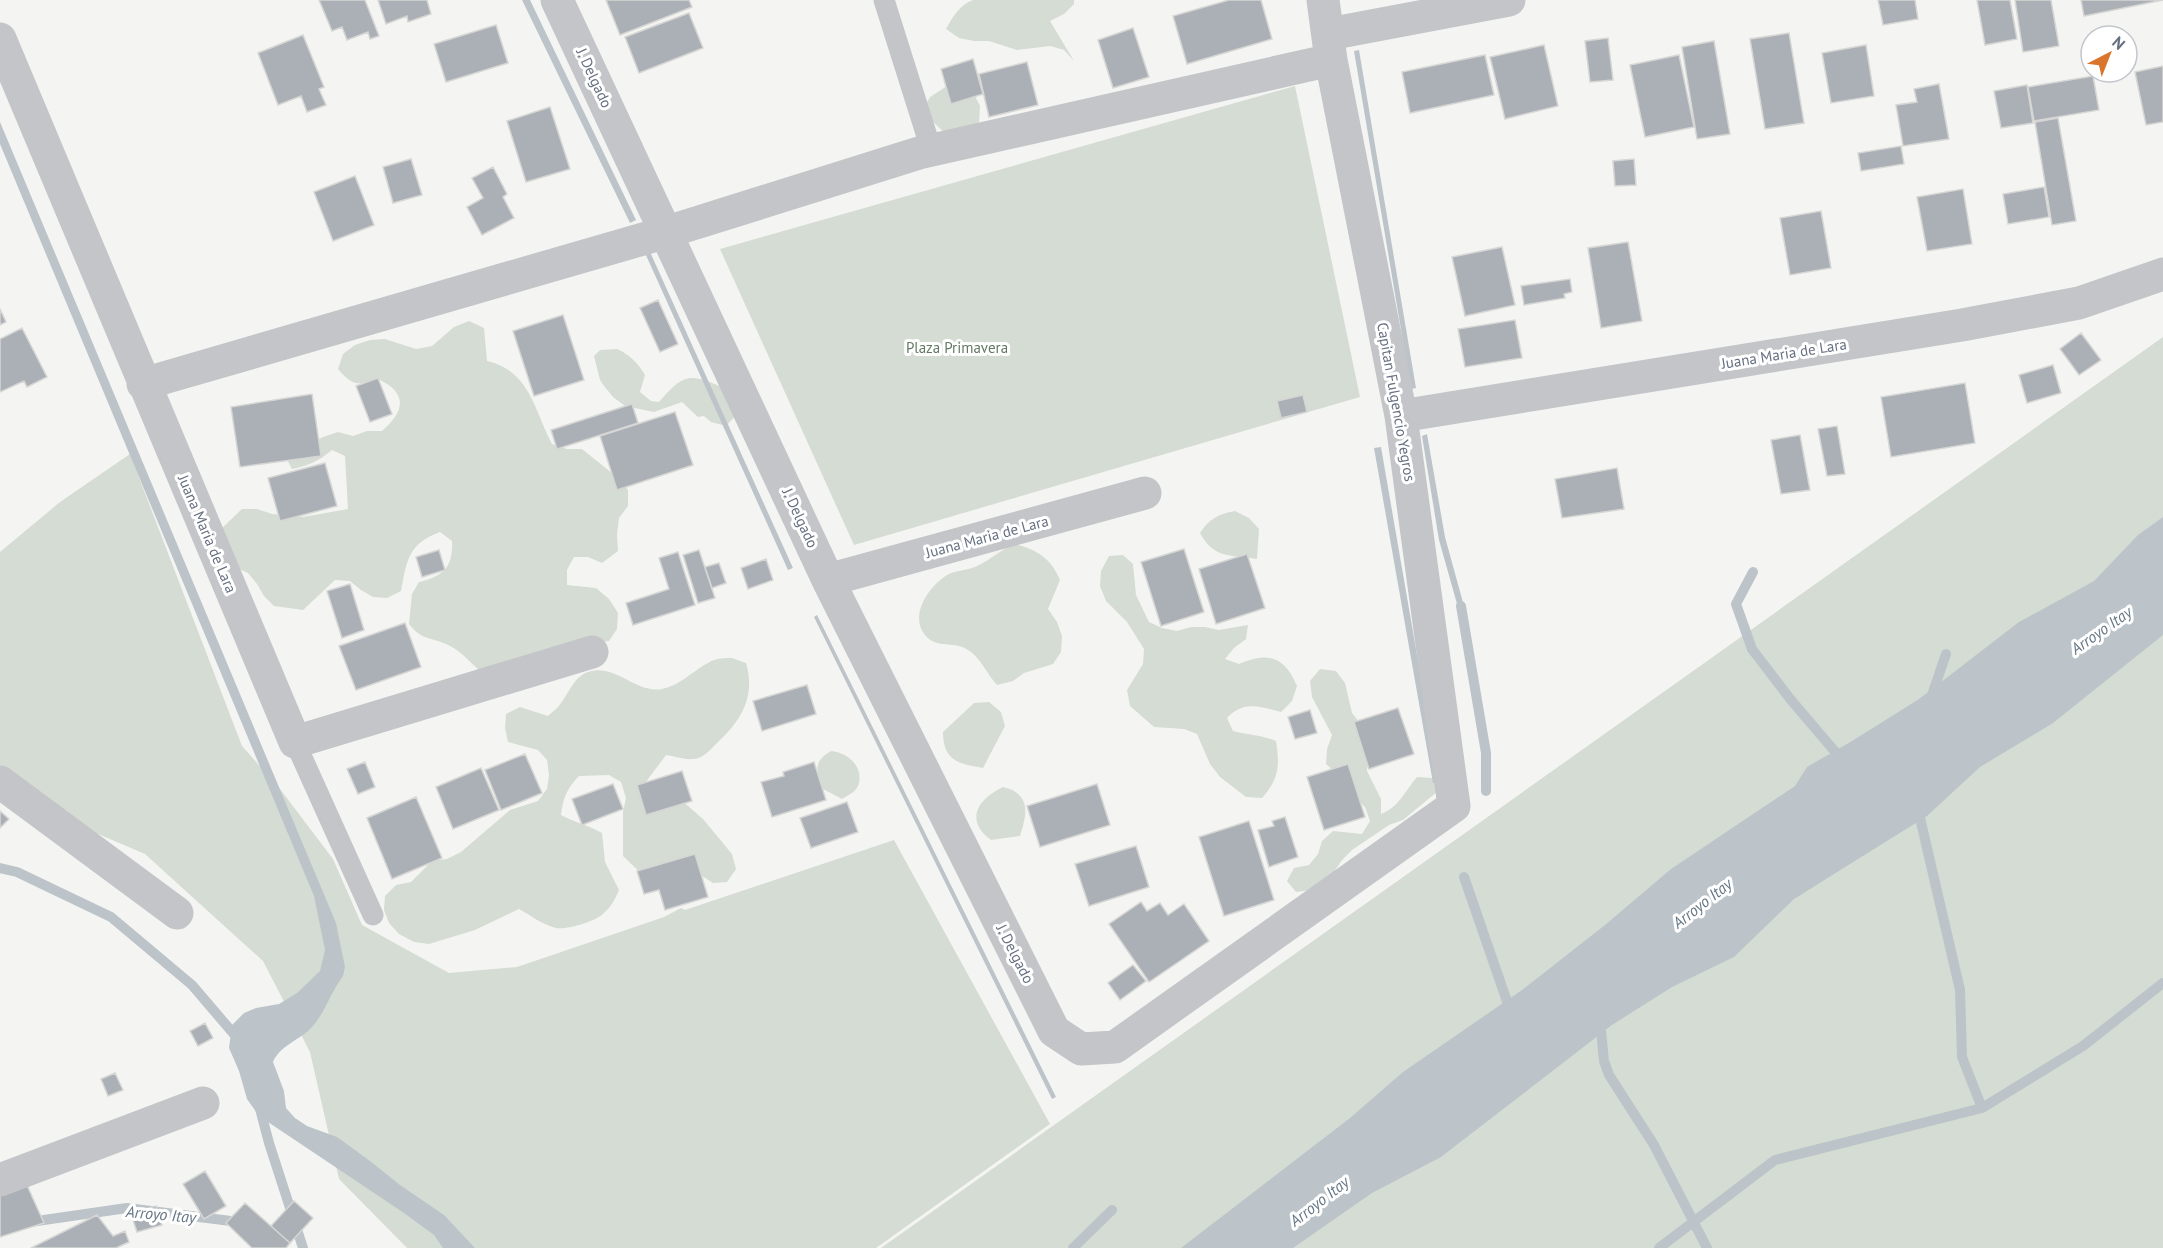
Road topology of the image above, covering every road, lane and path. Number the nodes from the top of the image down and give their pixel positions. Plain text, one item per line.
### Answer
1 (557, 0) edge
2 (884, 0) edge
3 (1323, 0) edge
4 (1509, 0) edge
5 (0, 39) edge
6 (1330, 47) junction
7 (931, 149) junction
8 (667, 232) junction
9 (2163, 274) edge
10 (143, 384) junction
11 (1401, 416) junction
12 (1145, 493) dead end
13 (828, 580) junction
14 (592, 652) dead end
15 (295, 742) junction
16 (0, 782) edge
17 (177, 912) dead end
18 (373, 915) dead end
19 (1054, 1030) joint
20 (203, 1103) dead end
21 (0, 1180) edge

1 - 8 street, J. Delgado
2 - 7 lane
3 - 6 street, Capitan Fulgencio Yegros
4 - 6 street
5 - 10 street, Juana Maria de Lara
6 - 7 street
6 - 11 street, Capitan Fulgencio Yegros
7 - 8 street
8 - 10 street
8 - 13 street, J. Delgado
9 - 11 street, Juana Maria de Lara
10 - 15 street, Juana Maria de Lara
11 - 19 street, Capitan Fulgencio Yegros
12 - 13 street, Juana Maria de Lara
13 - 19 street, J. Delgado
14 - 15 street
15 - 18 lane
16 - 17 street
20 - 21 street

